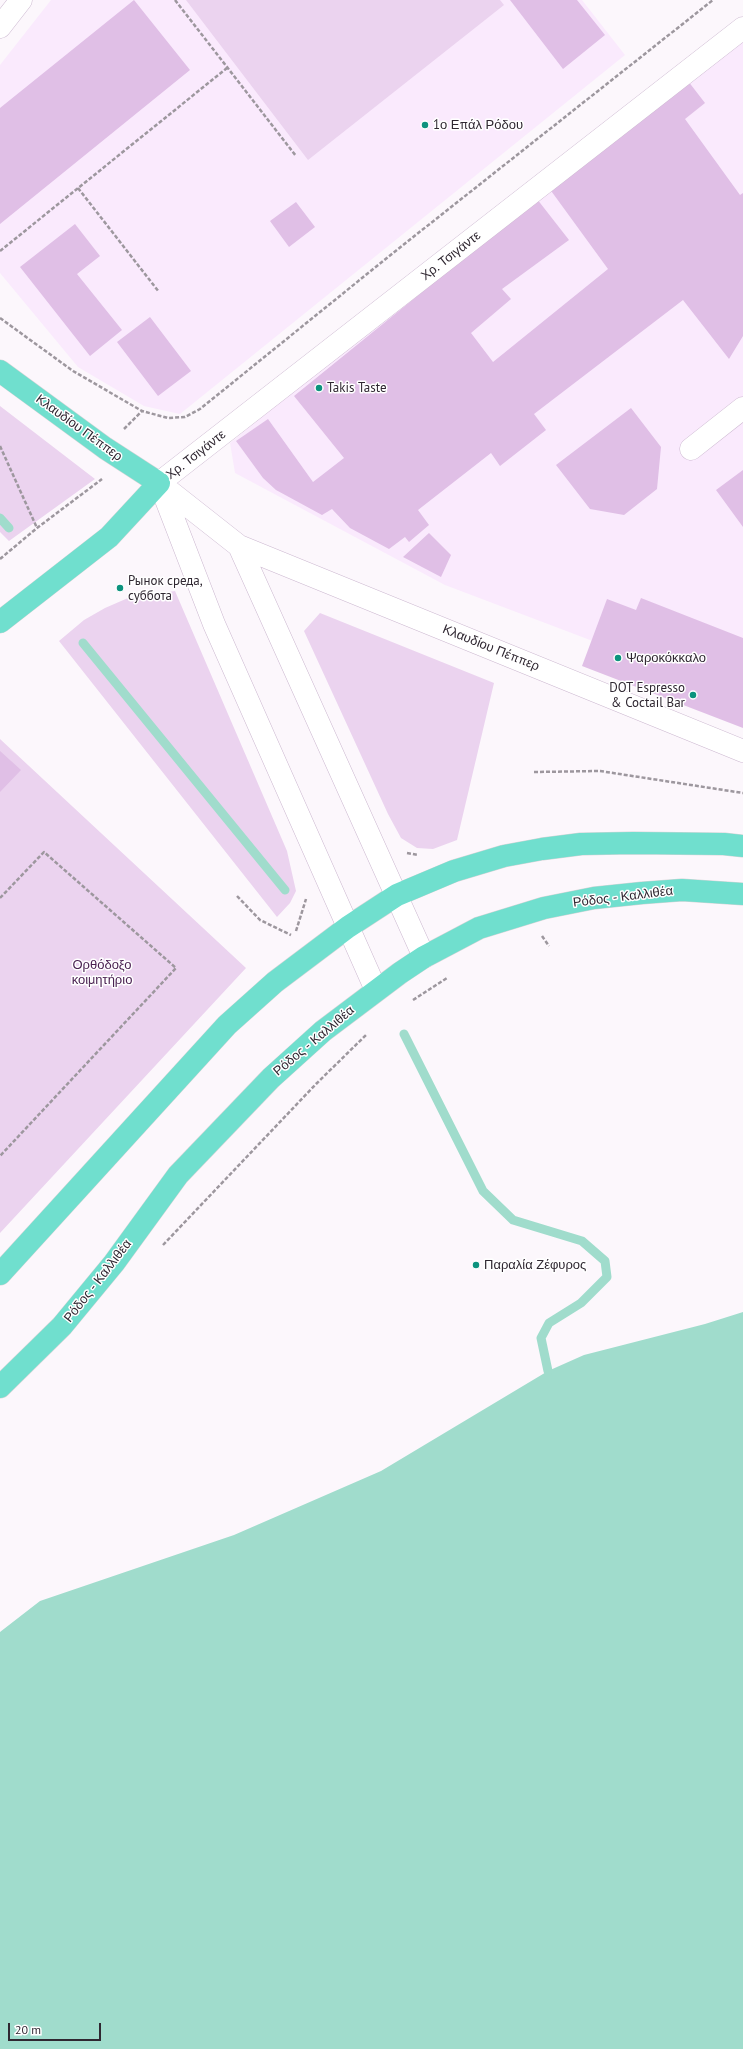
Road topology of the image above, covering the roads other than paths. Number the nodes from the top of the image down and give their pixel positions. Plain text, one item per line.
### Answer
1 (21, 0) edge
2 (0, 27) edge
3 (743, 28) edge
4 (0, 371) edge
5 (743, 408) edge
6 (691, 450) dead end
7 (159, 483) junction
8 (239, 546) junction
9 (0, 622) edge
10 (743, 750) edge
11 (743, 846) edge
12 (743, 894) edge
13 (397, 895) junction
14 (348, 927) junction
15 (424, 957) junction
16 (376, 990) junction
17 (0, 1274) edge
18 (0, 1387) edge

1 - 2 street
3 - 7 street, Χρ. Τσιγάντε
4 - 7 main road, Κλαυδίου Πέππερ
5 - 6 street
7 - 8 street
7 - 9 main road
7 - 14 street
8 - 10 street, Κλαυδίου Πέππερ
8 - 13 street
11 - 13 main road
12 - 15 main road, Ρόδος - Καλλιθέα
13 - 14 main road
13 - 15 street
14 - 16 street
14 - 17 main road
15 - 16 main road, Ρόδος - Καλλιθέα
16 - 18 main road, Ρόδος - Καλλιθέα

